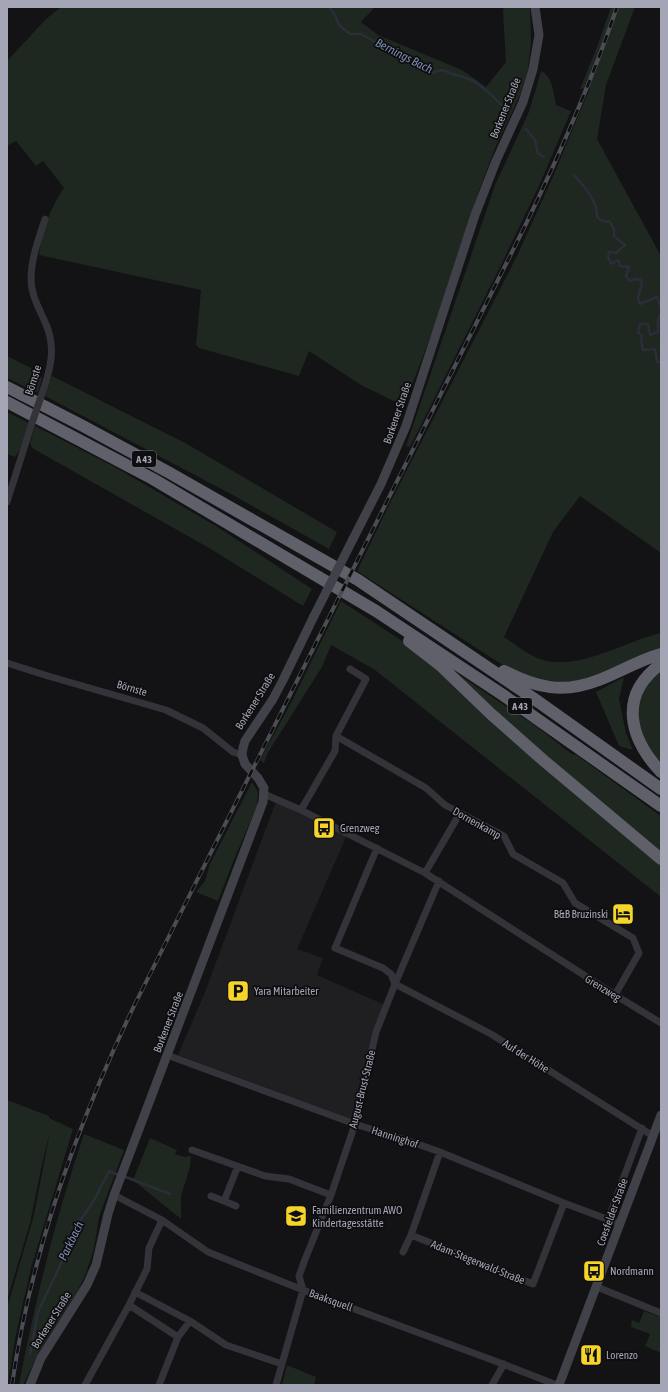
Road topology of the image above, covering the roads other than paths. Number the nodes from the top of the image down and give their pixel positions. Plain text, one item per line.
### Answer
1 (535, 7) edge
2 (45, 219) dead end
3 (7, 387) edge
4 (7, 402) edge
5 (7, 502) edge
6 (376, 611) junction
7 (459, 649) junction
8 (661, 654) edge
9 (7, 663) edge
10 (661, 664) edge
11 (350, 669) dead end
12 (336, 736) junction
13 (242, 754) junction
14 (661, 772) edge
15 (661, 789) edge
16 (264, 794) junction
17 (661, 806) edge
18 (301, 810) junction
19 (460, 813) junction
20 (377, 848) junction
21 (661, 859) edge
22 (426, 873) junction
23 (439, 881) junction
24 (395, 984) junction
25 (615, 995) junction
26 (661, 1023) edge
27 (167, 1056) junction
28 (661, 1115) edge
29 (355, 1124) junction
30 (642, 1128) junction
31 (653, 1136) junction
32 (192, 1150) dead end
33 (440, 1152) junction
34 (238, 1166) junction
35 (114, 1195) junction
36 (330, 1195) junction
37 (211, 1196) dead end
38 (224, 1201) junction
39 (564, 1203) junction
40 (236, 1206) dead end
41 (162, 1220) junction
42 (608, 1220) junction
43 (620, 1224) junction
44 (411, 1235) junction
45 (403, 1252) dead end
46 (597, 1286) junction
47 (303, 1290) junction
48 (135, 1292) junction
49 (129, 1305) junction
50 (661, 1313) edge
51 (190, 1321) junction
52 (178, 1337) junction
53 (282, 1364) junction
54 (504, 1364) junction
55 (30, 1385) edge
56 (85, 1385) edge
57 (159, 1385) edge
58 (276, 1385) edge
59 (492, 1385) edge
60 (558, 1385) edge

1 - 13 street, Borkener Straße, bridge
2 - 5 street, Börnste, bridge
3 - 7 highway, A 43
4 - 6 highway, A 43
6 - 17 highway, A 43
6 - 21 highway
7 - 8 highway
7 - 15 highway, A 43
9 - 13 street, Börnste
10 - 14 highway
11 - 12 street
12 - 18 street
12 - 19 street, Dornenkamp
13 - 16 street
16 - 18 street, Grenzweg
16 - 27 street, Borkener Straße
18 - 20 street, Grenzweg
19 - 22 street
19 - 25 street, Dornenkamp
20 - 22 street, Grenzweg
20 - 24 street
22 - 23 street, Grenzweg
23 - 24 street, August-Brust-Straße
23 - 25 street, Grenzweg
24 - 29 street, August-Brust-Straße
24 - 30 street, Auf der Höhe
25 - 26 street, Grenzweg
27 - 29 street, Hanninghof
27 - 35 street, Borkener Straße
28 - 31 street, Coesfelder Straße
29 - 33 street, Hanninghof
29 - 36 street, August-Brust-Straße
30 - 31 street, Auf der Höhe
30 - 42 street, Coesfelder Straße
31 - 43 street, Coesfelder Straße
32 - 34 street
33 - 39 street, Hanninghof
33 - 44 street
34 - 36 street
34 - 38 street
35 - 41 street, Baaksquell
35 - 55 street, Borkener Straße
36 - 47 street, August-Brust-Straße
37 - 38 street
38 - 40 street
39 - 42 street, Hanninghof
39 - 44 street, Adam-Stegerwald-Straße
41 - 47 street, Baaksquell
41 - 48 street
42 - 43 street, Hanninghof
43 - 46 street, Coesfelder Straße
44 - 45 street
46 - 50 street
46 - 60 street, Coesfelder Straße
47 - 53 street, August-Brust-Straße
47 - 54 street, Baaksquell
48 - 49 street
48 - 51 street
49 - 52 street
49 - 56 street
51 - 52 street
51 - 53 street
52 - 57 street
53 - 58 street, August-Brust-Straße
54 - 59 street
54 - 60 street, Baaksquell

